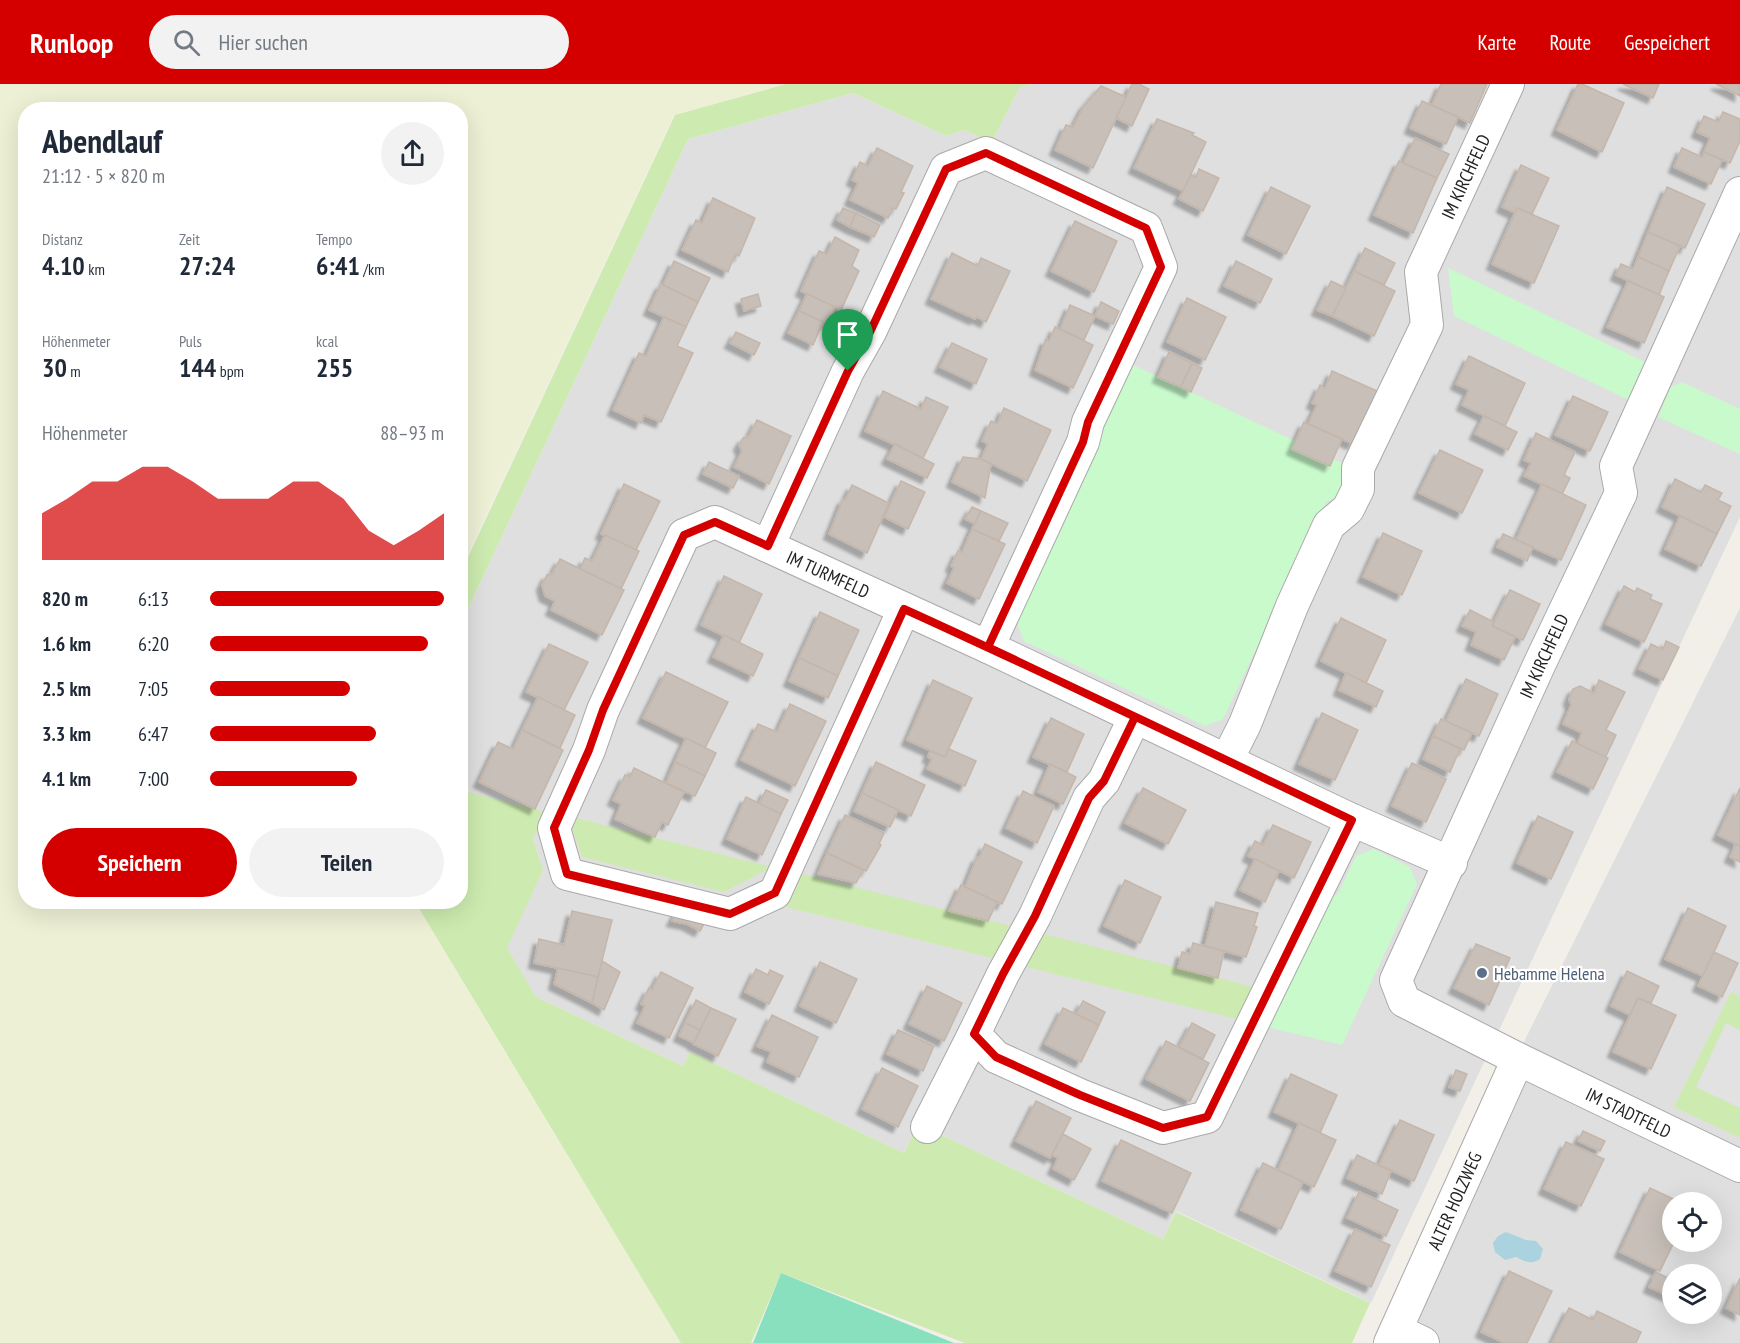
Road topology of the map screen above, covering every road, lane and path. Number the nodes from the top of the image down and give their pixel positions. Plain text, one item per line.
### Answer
1 (1508, 84) edge
2 (1740, 193) edge
3 (768, 546) junction
4 (904, 609) junction
5 (988, 647) junction
6 (1135, 717) junction
7 (1227, 760) junction
8 (1352, 820) junction
9 (1451, 863) junction
10 (974, 1034) junction
11 (1518, 1059) junction
12 (927, 1127) dead end
13 (1740, 1166) edge
14 (1403, 1339) edge

1 - 7 street, IM KIRCHFELD
2 - 9 street, IM KIRCHFELD
3 - 4 street, IM TURMFELD
3 - 4 street, IM TURMFELD
3 - 5 street
4 - 5 street, IM TURMFELD
5 - 6 street, IM TURMFELD
6 - 7 street, IM TURMFELD
6 - 10 street
7 - 8 street, IM TURMFELD
8 - 9 street, IM TURMFELD
8 - 10 street
9 - 11 street, IM KIRCHFELD
10 - 12 street
11 - 13 street, IM STADTFELD
11 - 14 street, ALTER HOLZWEG

